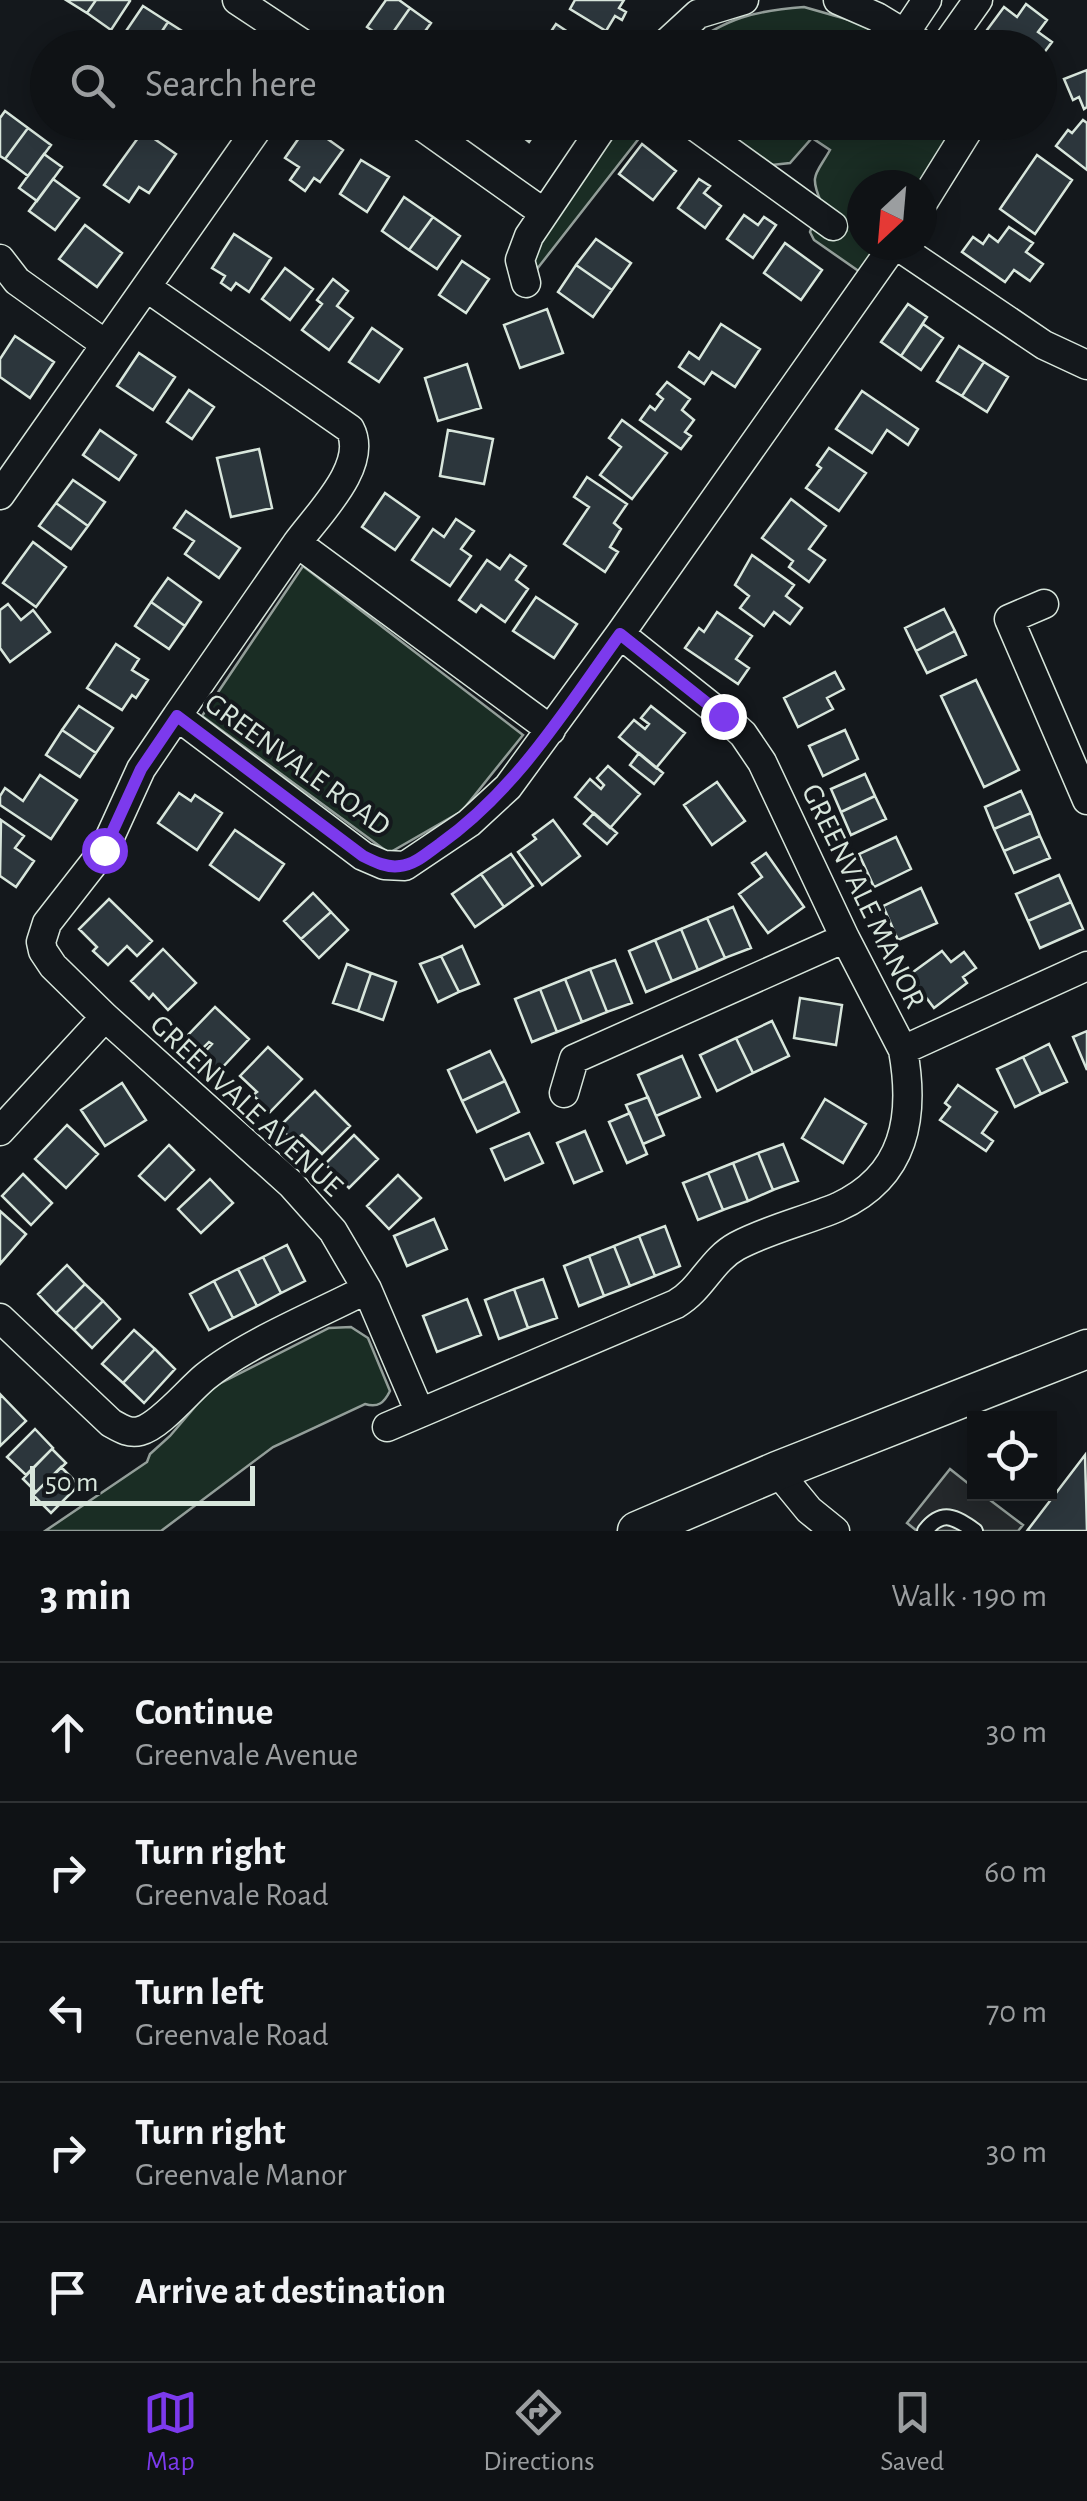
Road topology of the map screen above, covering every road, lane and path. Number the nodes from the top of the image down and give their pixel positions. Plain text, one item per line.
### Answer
1 (237, 0) edge
2 (744, 0) edge
3 (838, 0) edge
4 (928, 0) edge
5 (978, 0) edge
6 (692, 7) edge
7 (282, 30) edge
8 (675, 30) edge
9 (901, 30) edge
10 (920, 30) edge
11 (957, 30) edge
12 (249, 140) edge
13 (441, 140) edge
14 (594, 140) edge
15 (714, 140) edge
16 (962, 140) edge
17 (937, 180) edge
18 (544, 213) junction
19 (834, 226) dead end
20 (0, 258) edge
21 (884, 260) edge
22 (917, 260) edge
23 (526, 283) dead end
24 (146, 286) junction
25 (105, 344) junction
26 (1087, 364) edge
27 (0, 495) edge
28 (298, 543) junction
29 (1044, 604) dead end
30 (620, 634) junction
31 (177, 716) junction
32 (551, 730) junction
33 (1087, 800) edge
34 (845, 938) junction
35 (1087, 966) edge
36 (105, 1017) junction
37 (903, 1050) junction
38 (564, 1094) dead end
39 (0, 1131) edge
40 (367, 1289) junction
41 (0, 1318) edge
42 (1087, 1349) edge
43 (420, 1414) junction
44 (387, 1427) dead end
45 (776, 1471) junction
46 (637, 1531) edge
47 (835, 1531) edge
48 (925, 1531) edge
49 (975, 1531) edge

1 - 7 street
2 - 6 street
3 - 9 street
4 - 10 street
5 - 11 street
6 - 8 street
12 - 24 street
13 - 18 street
14 - 18 street
15 - 19 street
16 - 17 street
18 - 23 street
20 - 25 street
21 - 30 street, GREENVALE ROAD
22 - 26 street
24 - 25 street
24 - 28 street, GREENVALE ROAD
25 - 27 street
28 - 31 street, GREENVALE ROAD
28 - 32 street
29 - 33 street
30 - 32 street, GREENVALE ROAD
30 - 34 street, GREENVALE MANOR
31 - 32 street, GREENVALE ROAD
31 - 36 street, GREENVALE AVENUE
34 - 37 street, GREENVALE MANOR
34 - 38 street
35 - 37 street, GREENVALE MANOR
36 - 39 street
36 - 40 street, GREENVALE AVENUE
37 - 43 street
40 - 41 street
40 - 43 street, GREENVALE AVENUE
42 - 45 street
43 - 44 street
45 - 46 street
45 - 47 street
48 - 49 lane

